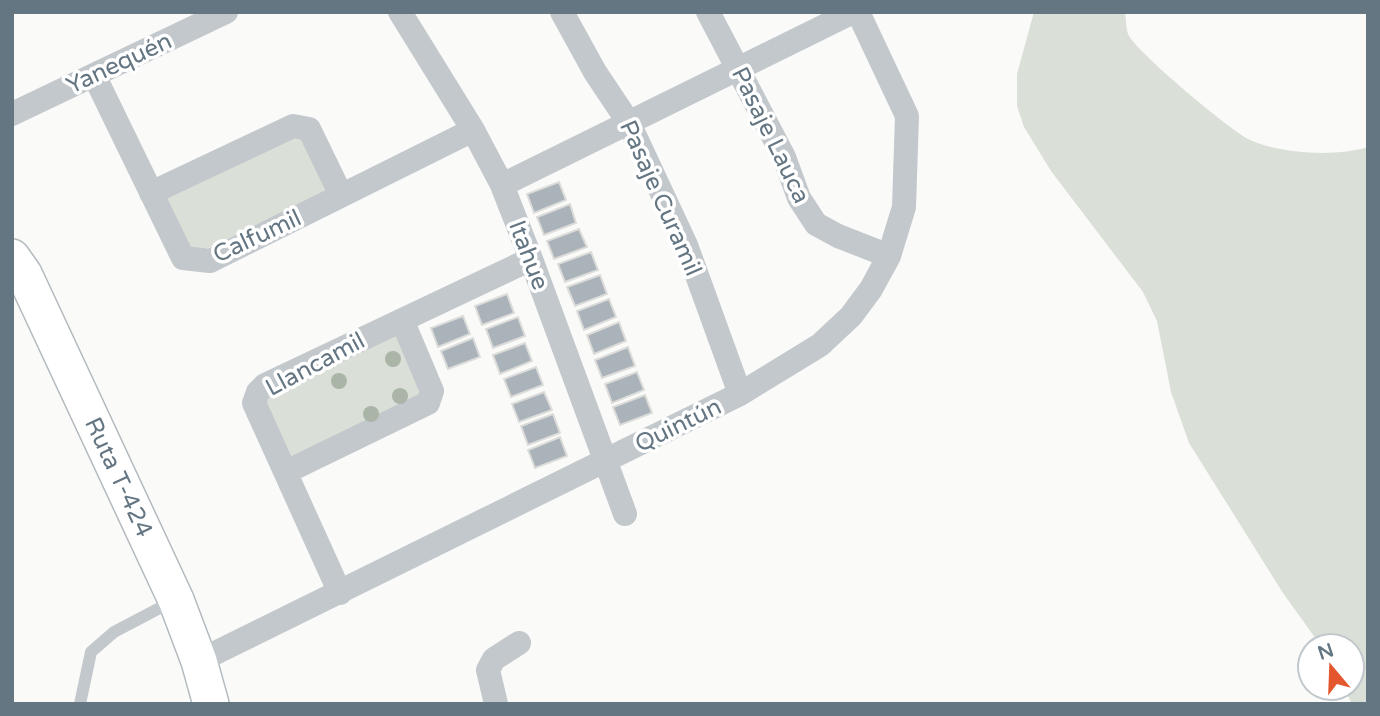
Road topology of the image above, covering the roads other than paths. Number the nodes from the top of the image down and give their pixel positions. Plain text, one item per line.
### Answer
1 (226, 12) edge
2 (400, 12) edge
3 (562, 12) edge
4 (708, 12) edge
5 (855, 12) edge
6 (739, 69) junction
7 (94, 75) junction
8 (12, 114) edge
9 (629, 123) junction
10 (473, 130) junction
11 (502, 185) junction
12 (151, 193) junction
13 (341, 195) junction
14 (889, 256) junction
15 (12, 257) edge
16 (531, 259) junction
17 (402, 320) junction
18 (740, 394) junction
19 (606, 461) junction
20 (286, 472) junction
21 (625, 514) dead end
22 (340, 593) junction
23 (176, 600) junction
24 (519, 643) dead end
25 (199, 661) junction
26 (80, 704) edge
27 (211, 704) edge
28 (496, 704) edge

1 - 7 street, Yanequén
2 - 10 street, Itahue
3 - 9 street, Pasaje Curamil
4 - 6 street, Pasaje Lauca
5 - 6 street
5 - 14 street, Quintún
6 - 9 street
6 - 14 street, Pasaje Lauca
7 - 8 street, Yanequén
7 - 12 street, Calfumil
9 - 11 street
9 - 18 street, Pasaje Curamil
10 - 11 street, Itahue
10 - 13 street, Calfumil
11 - 16 street, Itahue
12 - 13 street
12 - 13 street, Calfumil
14 - 18 street, Quintún
15 - 23 street, Ruta T-424
16 - 17 street, Llancamil
16 - 19 street, Itahue
17 - 20 street
17 - 20 street, Llancamil
18 - 19 street, Quintún
19 - 21 street, Itahue
19 - 22 street, Quintún
20 - 22 street, Llancamil
22 - 25 street, Quintún
23 - 25 street, Ruta T-424
23 - 26 lane
24 - 28 street
25 - 27 street, Ruta T-424

